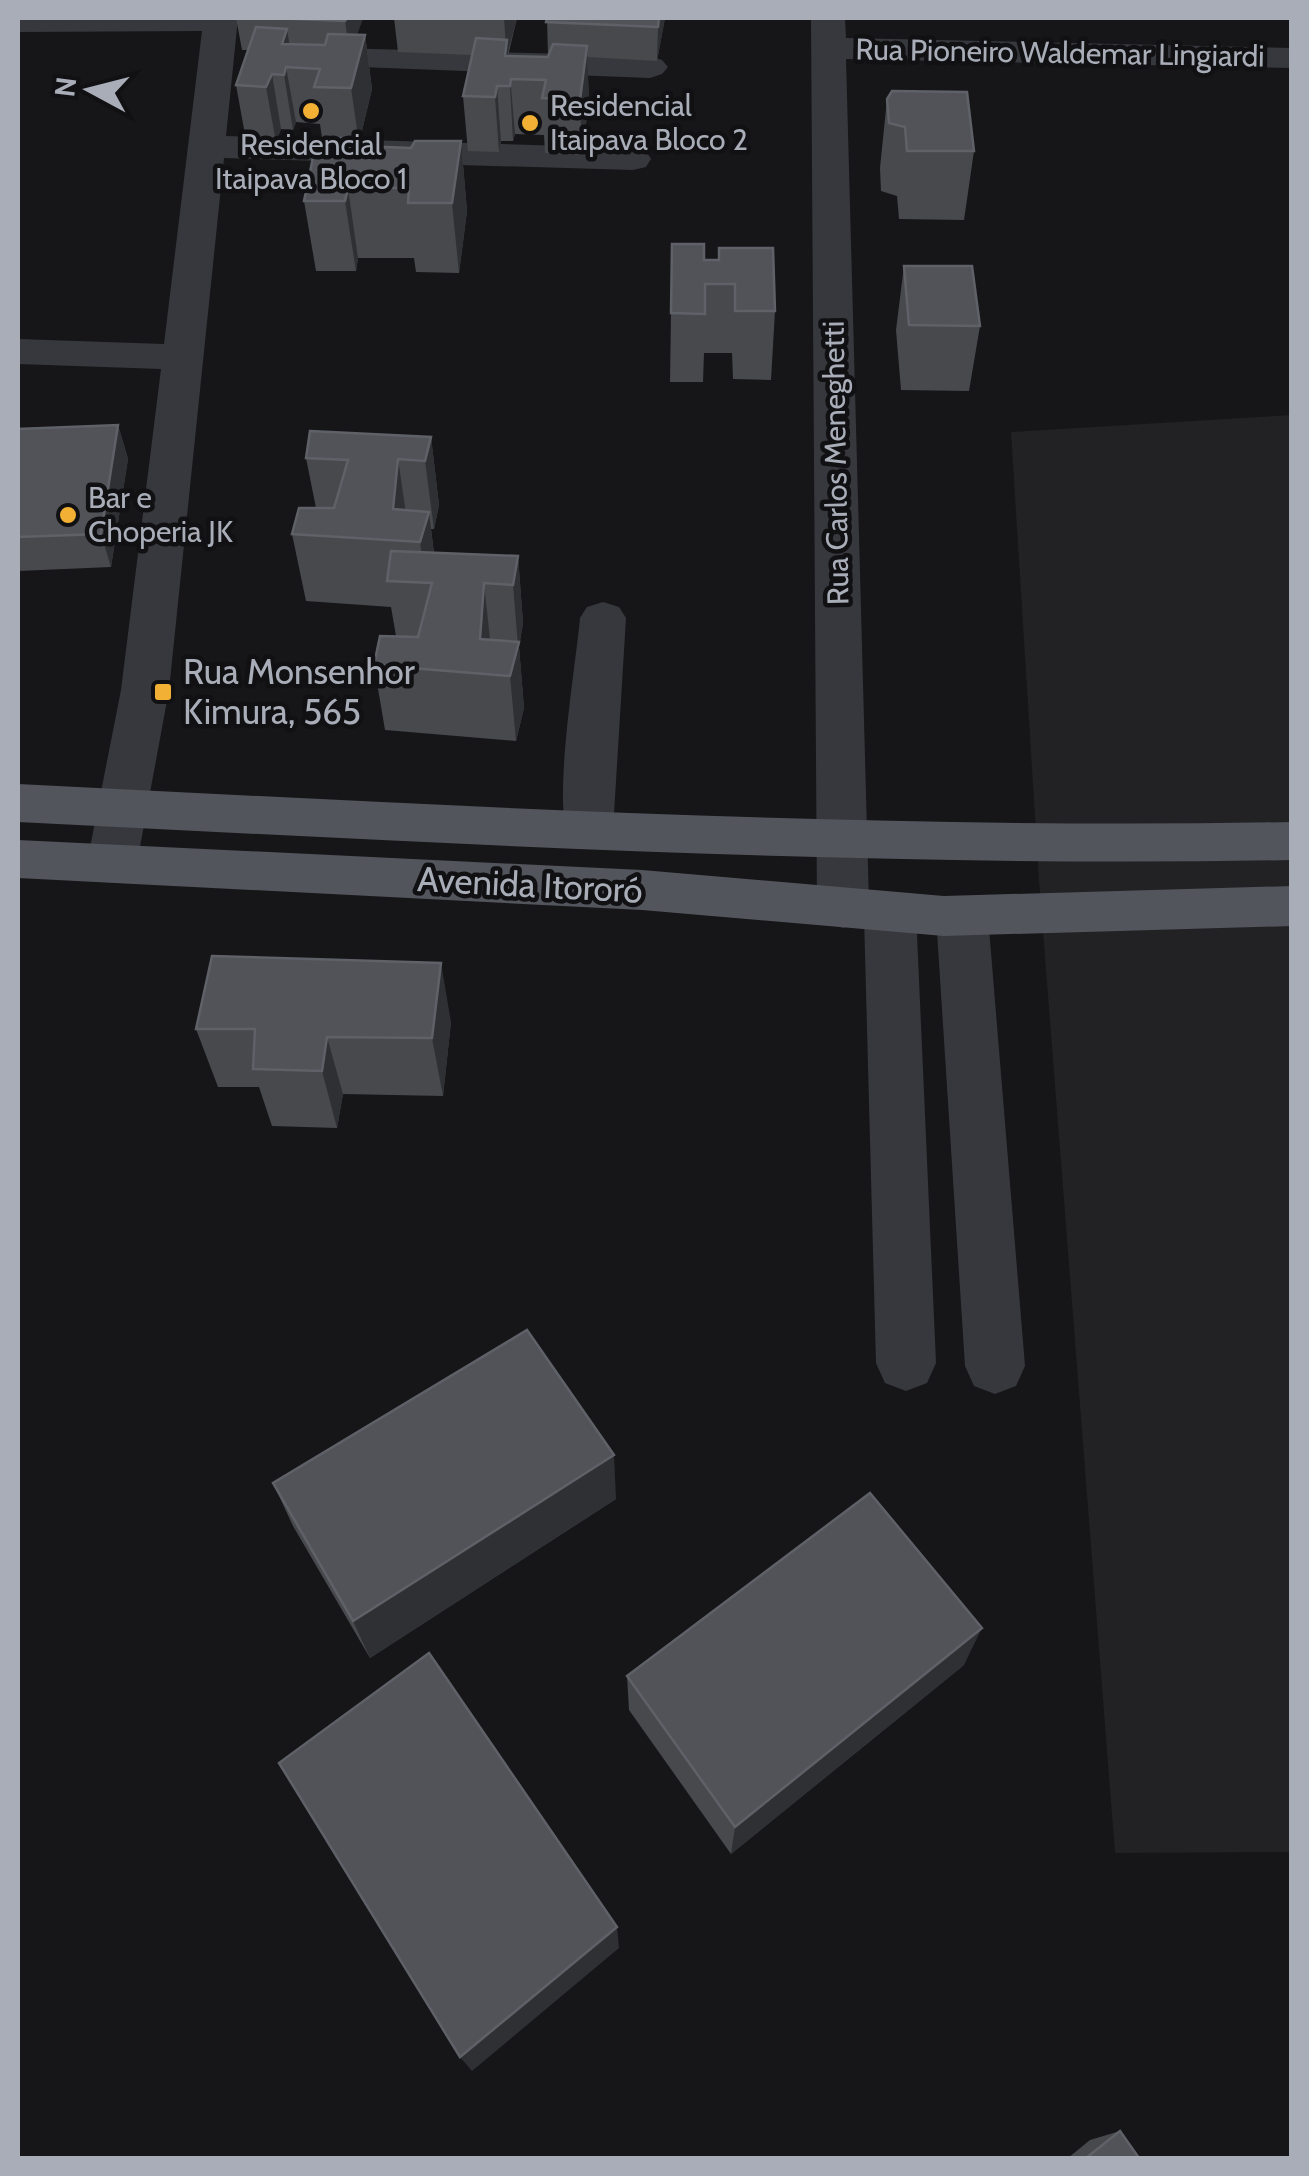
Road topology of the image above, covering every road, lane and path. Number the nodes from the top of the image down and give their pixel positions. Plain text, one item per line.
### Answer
1 (1198, 18) edge
2 (18, 22) edge
3 (219, 31) edge
4 (828, 33) edge
5 (1208, 56) junction
6 (1292, 58) edge
7 (650, 67) dead end
8 (206, 146) junction
9 (633, 159) dead end
10 (18, 351) edge
11 (181, 357) junction
12 (603, 618) dead end
13 (18, 803) edge
14 (122, 806) junction
15 (588, 830) junction
16 (844, 839) junction
17 (1292, 841) edge
18 (18, 859) edge
19 (112, 863) junction
20 (1292, 906) edge
21 (867, 910) junction
22 (962, 916) junction
23 (894, 1046) junction
24 (972, 1047) junction
25 (906, 1363) dead end
26 (995, 1366) dead end

1 - 5 street
2 - 3 street
3 - 7 street
3 - 8 street
4 - 5 street, Rua Pioneiro Waldemar Lingiardi
4 - 16 street, Rua Carlos Meneghetti
5 - 6 street, Rua Pioneiro Waldemar Lingiardi
8 - 9 street
8 - 11 street
10 - 11 street
11 - 14 street
12 - 15 street
13 - 14 main road, Avenida Itororó
14 - 15 main road, Avenida Itororó
14 - 19 street
15 - 16 main road, Avenida Itororó
16 - 17 main road, Avenida Itororó
16 - 21 street, Rua Carlos Meneghetti
18 - 19 main road, Avenida Itororó
19 - 21 main road, Avenida Itororó
20 - 22 main road, Avenida Itororó
21 - 22 main road, Avenida Itororó
21 - 23 street, Rua Carlos Meneghetti
22 - 24 street
23 - 24 street
23 - 25 street, Rua Carlos Meneghetti
24 - 26 street

